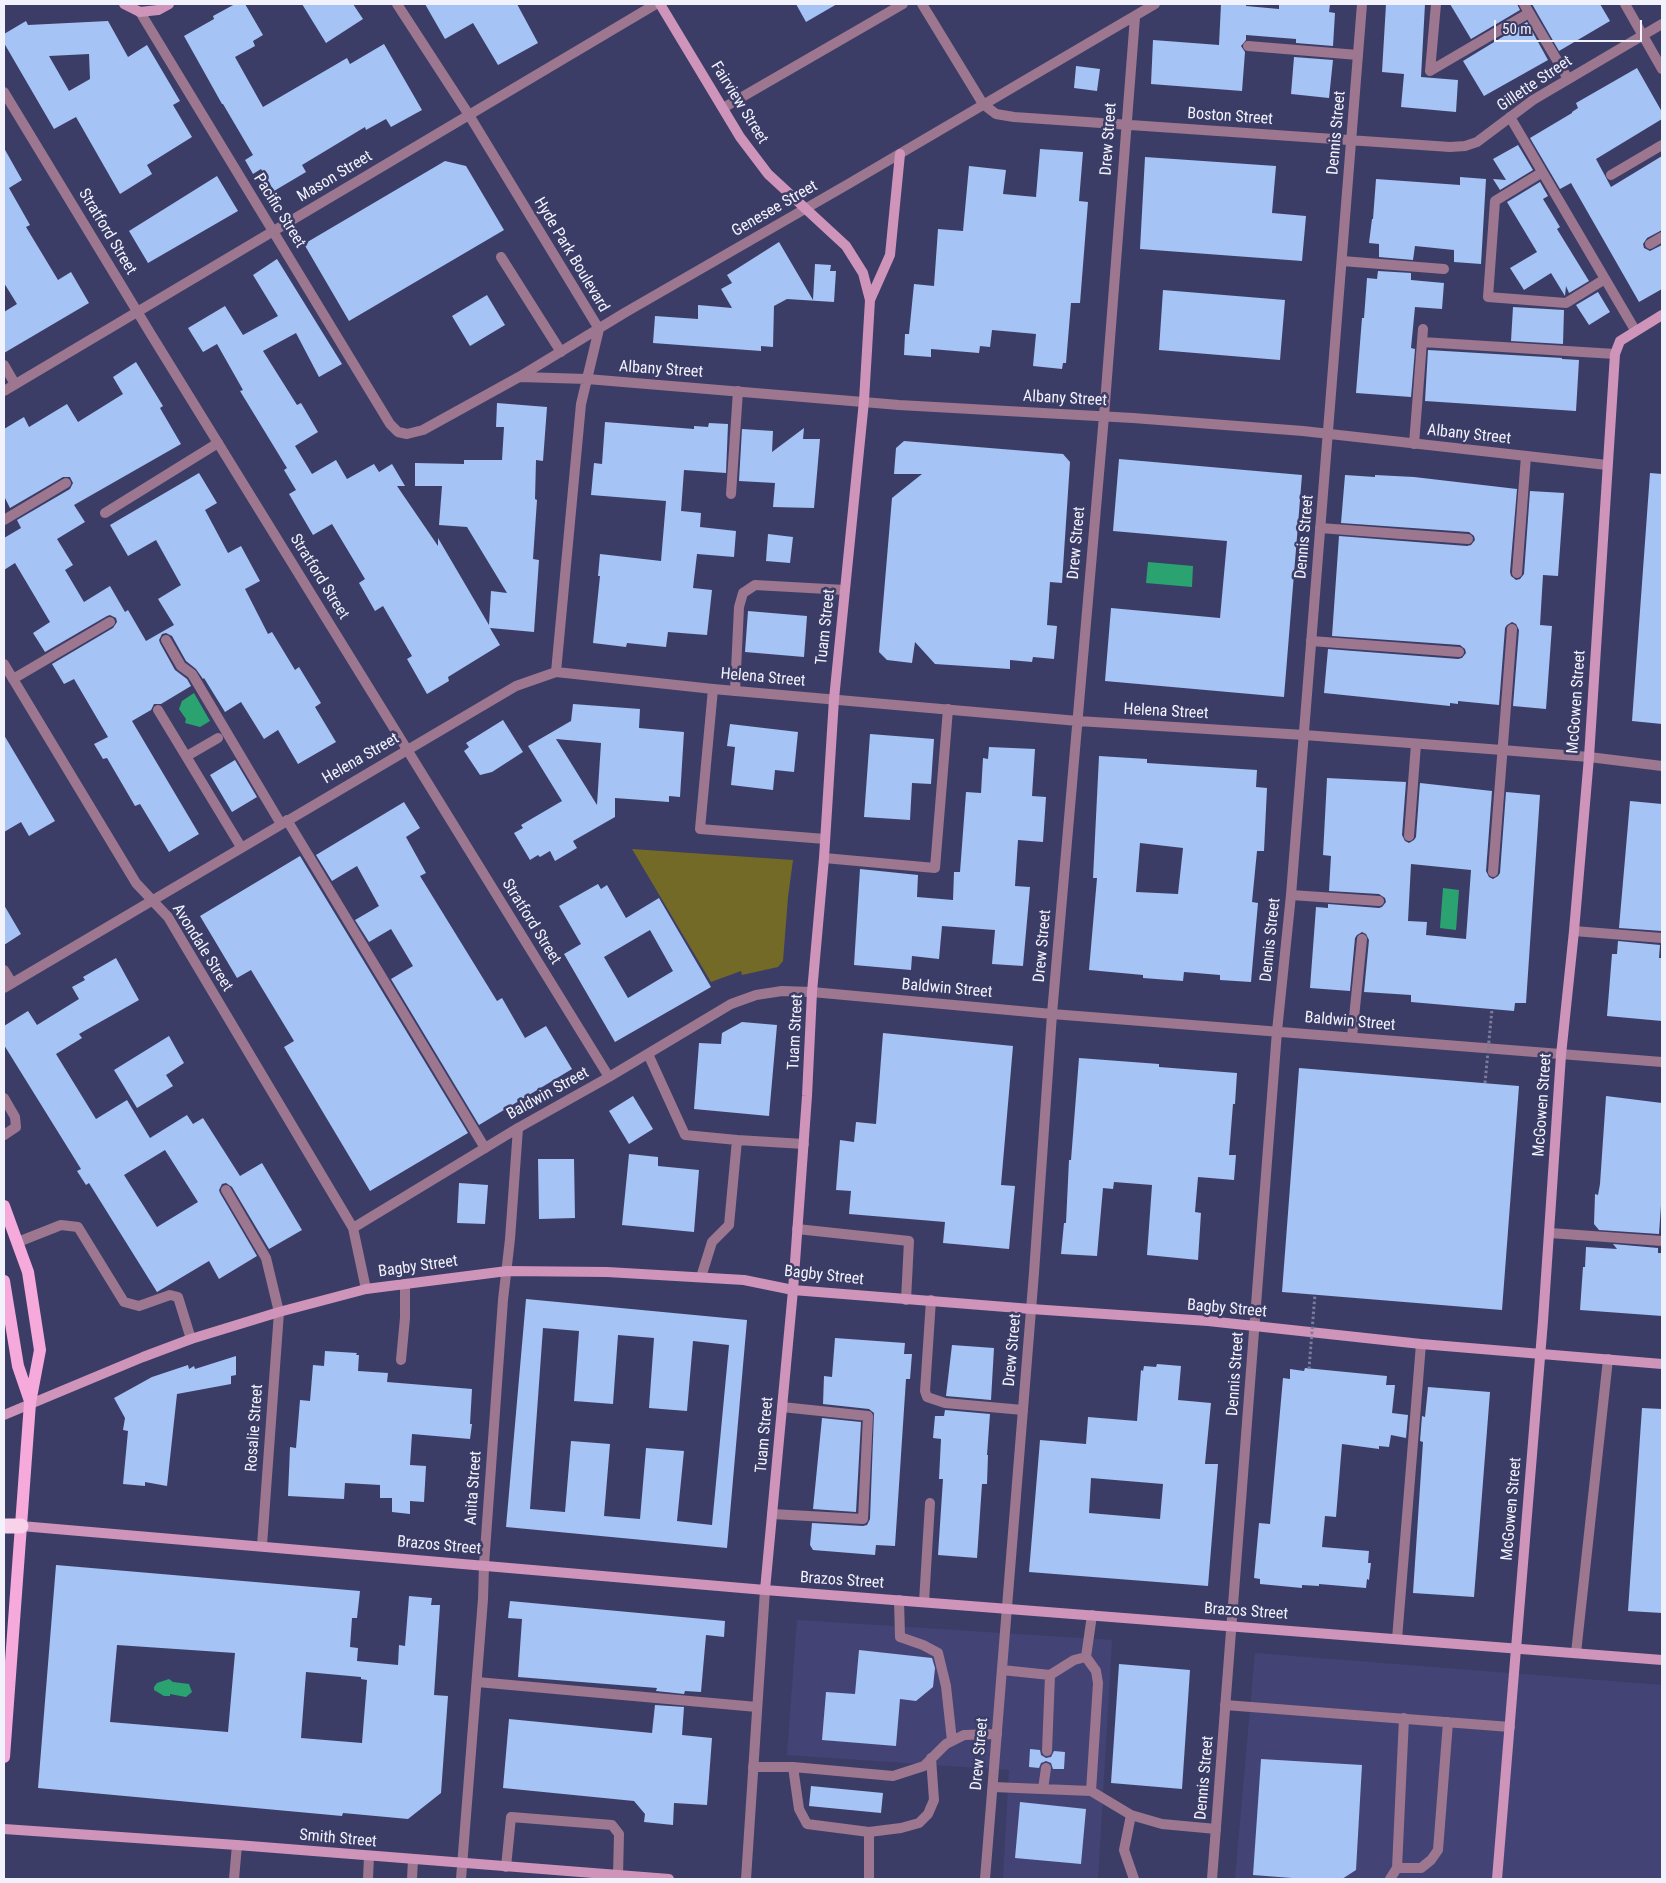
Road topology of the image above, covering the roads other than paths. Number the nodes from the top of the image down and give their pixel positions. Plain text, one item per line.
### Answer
1 (124, 4) edge
2 (169, 4) edge
3 (397, 4) edge
4 (656, 4) edge
5 (660, 4) edge
6 (903, 4) edge
7 (922, 4) edge
8 (1155, 4) edge
9 (1362, 4) edge
10 (1436, 4) edge
11 (1625, 4) edge
12 (1527, 8) edge
13 (140, 12) junction
14 (1135, 16) junction
15 (1662, 24) edge
16 (1643, 35) junction
17 (1248, 46) dead end
18 (1358, 55) junction
19 (1662, 69) edge
20 (1568, 79) junction
21 (4, 92) edge
22 (983, 104) junction
23 (723, 108) junction
24 (469, 116) junction
25 (1510, 118) junction
26 (1126, 125) junction
27 (1352, 140) junction
28 (1477, 142) joint
29 (1662, 145) edge
30 (900, 154) junction
31 (1542, 172) junction
32 (1610, 175) dead end
33 (806, 208) junction
34 (273, 231) junction
35 (1662, 237) edge
36 (1650, 244) dead end
37 (501, 257) dead end
38 (1342, 261) junction
39 (1444, 269) dead end
40 (1605, 279) junction
41 (870, 300) junction
42 (137, 312) junction
43 (1662, 315) edge
44 (1423, 328) dead end
45 (599, 329) junction
46 (1635, 330) junction
47 (1422, 342) junction
48 (561, 352) junction
49 (1614, 354) junction
50 (4, 365) edge
51 (519, 377) junction
52 (587, 379) junction
53 (15, 384) junction
54 (4, 391) edge
55 (738, 391) junction
56 (864, 401) junction
57 (1104, 416) junction
58 (407, 434) joint
59 (1329, 434) junction
60 (218, 443) junction
61 (1414, 444) junction
62 (1526, 456) junction
63 (1607, 464) junction
64 (66, 483) dead end
65 (731, 494) dead end
66 (106, 513) dead end
67 (4, 520) edge
68 (1320, 528) junction
69 (1468, 539) dead end
70 (1517, 573) dead end
71 (845, 590) junction
72 (110, 622) dead end
73 (1512, 629) dead end
74 (166, 640) dead end
75 (1311, 641) junction
76 (1459, 652) dead end
77 (4, 664) edge
78 (556, 672) junction
79 (13, 679) junction
80 (712, 689) junction
81 (735, 691) junction
82 (834, 699) junction
83 (948, 709) junction
84 (158, 710) dead end
85 (1078, 722) junction
86 (1304, 735) junction
87 (218, 738) dead end
88 (1416, 744) junction
89 (407, 750) junction
90 (1502, 750) junction
91 (186, 756) junction
92 (1589, 757) junction
93 (1662, 766) edge
94 (284, 822) junction
95 (1409, 836) dead end
96 (825, 839) junction
97 (241, 847) junction
98 (824, 858) junction
99 (1493, 872) dead end
100 (1291, 895) junction
101 (152, 900) junction
102 (1379, 901) dead end
103 (1574, 932) junction
104 (1662, 938) edge
105 (1362, 939) dead end
106 (4, 970) edge
107 (8, 985) edge
108 (812, 992) junction
109 (1052, 1014) junction
110 (1277, 1031) junction
111 (1352, 1038) junction
112 (648, 1054) junction
113 (1561, 1055) junction
114 (1662, 1062) edge
115 (609, 1077) junction
116 (4, 1098) edge
117 (518, 1128) junction
118 (4, 1135) edge
119 (737, 1140) junction
120 (804, 1144) junction
121 (485, 1148) junction
122 (226, 1190) dead end
123 (4, 1206) edge
124 (352, 1228) junction
125 (797, 1230) junction
126 (1550, 1233) junction
127 (1662, 1241) edge
128 (18, 1242) junction
129 (507, 1271) junction
130 (701, 1277) junction
131 (4, 1281) edge
132 (405, 1284) junction
133 (366, 1290) junction
134 (793, 1290) junction
135 (906, 1300) junction
136 (931, 1300) junction
137 (1031, 1309) junction
138 (279, 1312) junction
139 (1254, 1326) junction
140 (192, 1338) junction
141 (1421, 1344) junction
142 (1540, 1354) junction
143 (1608, 1359) junction
144 (401, 1360) dead end
145 (1662, 1364) edge
146 (30, 1404) junction
147 (782, 1407) junction
148 (1023, 1410) junction
149 (4, 1415) edge
150 (930, 1503) dead end
151 (772, 1514) junction
152 (4, 1526) edge
153 (21, 1526) junction
154 (262, 1545) junction
155 (484, 1565) junction
156 (765, 1590) junction
157 (899, 1600) junction
158 (924, 1602) junction
159 (1007, 1608) junction
160 (1092, 1615) junction
161 (1232, 1626) junction
162 (9, 1632) edge
163 (1397, 1639) junction
164 (1516, 1648) junction
165 (1576, 1653) junction
166 (1086, 1656) junction
167 (8, 1660) edge
168 (1662, 1660) edge
169 (1002, 1670) junction
170 (1050, 1675) junction
171 (477, 1682) junction
172 (1226, 1704) junction
173 (757, 1707) junction
174 (1404, 1718) junction
175 (1448, 1722) junction
176 (1510, 1727) junction
177 (997, 1734) junction
178 (952, 1741) junction
179 (1048, 1751) dead end
180 (4, 1757) edge
181 (931, 1758) junction
182 (753, 1767) junction
183 (793, 1767) junction
184 (1046, 1768) dead end
185 (992, 1787) junction
186 (1043, 1789) junction
187 (1091, 1790) junction
188 (1131, 1815) junction
189 (1216, 1829) junction
190 (4, 1830) edge
191 (869, 1832) junction
192 (237, 1846) junction
193 (369, 1856) junction
194 (413, 1860) junction
195 (462, 1864) junction
196 (506, 1867) junction
197 (1397, 1868) junction
198 (1408, 1868) junction
199 (618, 1876) junction
200 (234, 1879) edge
201 (368, 1879) edge
202 (412, 1879) edge
203 (461, 1879) edge
204 (669, 1879) edge
205 (746, 1879) edge
206 (869, 1879) edge
207 (984, 1879) edge
208 (1134, 1879) edge
209 (1212, 1879) edge
210 (1390, 1879) edge
211 (1409, 1879) edge
212 (1497, 1879) edge

1 - 13 main road
2 - 13 main road
3 - 24 street, Hyde Park Boulevard
4 - 24 street, Mason Street
5 - 23 main road, Fairview Street
6 - 23 street
7 - 22 street
8 - 14 street, Genesee Street
9 - 18 street, Dennis Street
10 - 12 street
11 - 16 street
12 - 20 street
13 - 34 street, Pacific Street
14 - 22 street, Genesee Street
14 - 26 street, Drew Street
15 - 16 street, Gillette Street
16 - 19 street
16 - 20 street, Gillette Street
17 - 18 street
18 - 27 street, Dennis Street
20 - 25 street, Gillette Street
21 - 42 street, Stratford Street
22 - 26 street, Boston Street
22 - 30 street, Genesee Street
23 - 33 main road, Fairview Street
24 - 34 street, Mason Street
24 - 45 street, Hyde Park Boulevard
25 - 28 street, Gillette Street
25 - 31 street
26 - 27 street, Boston Street
26 - 57 street, Drew Street
27 - 28 street, Boston Street
27 - 38 street, Dennis Street
29 - 32 street
30 - 33 street, Genesee Street
30 - 41 main road
31 - 40 street
31 - 40 street
33 - 41 main road, Tuam Street
33 - 45 street, Genesee Street
34 - 42 street, Mason Street
34 - 58 street, Pacific Street
35 - 36 street
37 - 48 street
38 - 39 street
38 - 59 street, Dennis Street
40 - 46 street
41 - 56 main road, Tuam Street
42 - 53 street, Mason Street
42 - 60 street, Stratford Street
43 - 46 main road
44 - 47 street
45 - 48 street, Genesee Street
45 - 52 street, Hyde Park Boulevard
46 - 49 main road, McGowen Street
47 - 49 street
47 - 61 street
48 - 51 street, Genesee Street
49 - 63 main road, McGowen Street
50 - 53 street
51 - 52 street, Albany Street
51 - 58 street, Genesee Street
52 - 55 street, Albany Street
52 - 78 street, Hyde Park Boulevard
53 - 54 street, Mason Street
55 - 56 street, Albany Street
55 - 65 street
56 - 57 street, Albany Street
56 - 71 main road, Tuam Street
57 - 59 street, Albany Street
57 - 85 street, Drew Street
59 - 61 street, Albany Street
59 - 68 street, Dennis Street
60 - 66 street
60 - 89 street, Stratford Street
61 - 62 street, Albany Street
62 - 63 street, Albany Street
62 - 70 street
63 - 92 main road, McGowen Street
64 - 67 street
68 - 69 street
68 - 75 street, Dennis Street
71 - 81 street
71 - 82 main road, Tuam Street
72 - 79 street
73 - 90 street
74 - 94 street
75 - 76 street
75 - 86 street, Dennis Street
77 - 79 street, Avondale Street
78 - 80 street, Helena Street
78 - 89 street, Helena Street
79 - 101 street, Avondale Street
80 - 81 street, Helena Street
80 - 96 street
81 - 82 street, Helena Street
82 - 83 street, Helena Street
82 - 96 main road, Tuam Street
83 - 85 street, Helena Street
83 - 98 street
84 - 91 street
85 - 86 street, Helena Street
85 - 109 street, Drew Street
86 - 88 street, Helena Street
86 - 100 street, Dennis Street
87 - 91 street
88 - 90 street, Helena Street
88 - 95 street
89 - 94 street, Helena Street
89 - 115 street, Stratford Street
90 - 92 street, Helena Street
90 - 99 street
91 - 97 street
92 - 93 street, Helena Street
92 - 103 main road, McGowen Street
94 - 97 street, Helena Street
94 - 121 street
96 - 98 main road, Tuam Street
97 - 101 street, Helena Street
98 - 108 main road, Tuam Street
100 - 102 street
100 - 110 street, Dennis Street
101 - 107 street, Helena Street
101 - 124 street, Avondale Street
103 - 104 street
103 - 113 main road, McGowen Street
105 - 111 street
106 - 107 street
108 - 109 street, Baldwin Street
108 - 112 street, Baldwin Street
108 - 120 main road, Tuam Street
109 - 110 street, Baldwin Street
109 - 137 street, Drew Street
110 - 111 street, Baldwin Street
110 - 139 street, Dennis Street
111 - 113 street, Baldwin Street
112 - 115 street, Baldwin Street
112 - 119 street
113 - 114 street, Baldwin Street
113 - 126 main road, McGowen Street
115 - 117 street, Baldwin Street
116 - 118 street
117 - 121 street, Baldwin Street
117 - 129 street, Anita Street
119 - 120 street
119 - 130 street
120 - 125 main road, Tuam Street
121 - 124 street, Baldwin Street
122 - 138 street, Rosalie Street
123 - 128 main road
124 - 133 street
125 - 134 main road, Tuam Street
125 - 135 street
126 - 127 street
126 - 142 main road, McGowen Street
128 - 140 street
128 - 146 main road
129 - 130 main road, Bagby Street
129 - 132 main road, Bagby Street
129 - 155 street, Anita Street
130 - 134 main road, Bagby Street
131 - 146 main road
132 - 133 main road, Bagby Street
132 - 144 street
133 - 138 main road, Bagby Street
134 - 135 main road, Bagby Street
134 - 147 main road, Tuam Street
135 - 136 main road, Bagby Street
136 - 137 main road, Bagby Street
136 - 148 street
137 - 139 main road, Bagby Street
137 - 148 street, Drew Street
138 - 140 main road, Bagby Street
138 - 154 street, Rosalie Street
139 - 141 main road, Bagby Street
139 - 161 street, Dennis Street
140 - 146 main road, Bagby Street
141 - 142 main road, Bagby Street
141 - 163 street
142 - 143 main road, Bagby Street
142 - 164 main road, McGowen Street
143 - 145 main road, Bagby Street
143 - 165 street
146 - 149 main road, Bagby Street
146 - 153 main road
147 - 151 main road, Tuam Street
147 - 151 street
148 - 159 street, Drew Street
150 - 158 street
151 - 156 main road, Tuam Street
152 - 153 highway
153 - 154 main road, Brazos Street
153 - 162 main road
154 - 155 main road, Brazos Street
155 - 156 main road, Brazos Street
155 - 171 street, Anita Street
156 - 157 main road, Brazos Street
156 - 173 street, Tuam Street
157 - 158 main road, Brazos Street
157 - 178 street
158 - 159 main road, Brazos Street
159 - 160 main road, Brazos Street
159 - 169 street, Drew Street
160 - 161 main road, Brazos Street
160 - 166 street
161 - 163 main road, Brazos Street
161 - 172 street, Dennis Street
162 - 167 main road
163 - 164 main road, Brazos Street
164 - 165 main road, Brazos Street
164 - 176 main road, McGowen Street
165 - 168 main road, Brazos Street
166 - 170 street
166 - 187 street
167 - 180 main road
169 - 170 street
169 - 177 street, Drew Street
170 - 179 street
171 - 173 street
171 - 195 street, Anita Street
172 - 174 street
172 - 189 street, Dennis Street
173 - 182 street, Tuam Street
174 - 175 street
174 - 197 street
175 - 176 street
175 - 198 street
176 - 212 main road, McGowen Street
177 - 178 street
177 - 185 street, Drew Street
178 - 181 street
181 - 183 street
181 - 191 street
182 - 183 street
182 - 205 street, Tuam Street
183 - 191 street
184 - 186 street
185 - 186 street
185 - 207 street, Drew Street
186 - 187 street
187 - 188 street
188 - 189 street
188 - 208 street
189 - 209 street, Dennis Street
190 - 192 main road, Smith Street
191 - 206 street
192 - 193 main road, Smith Street
192 - 200 street
193 - 194 main road, Smith Street
193 - 201 street
194 - 195 main road, Smith Street
194 - 202 street
195 - 196 main road, Smith Street
195 - 203 street, Anita Street
196 - 199 main road, Smith Street
196 - 199 street
197 - 198 street
197 - 210 street
198 - 211 street
199 - 204 main road, Smith Street

